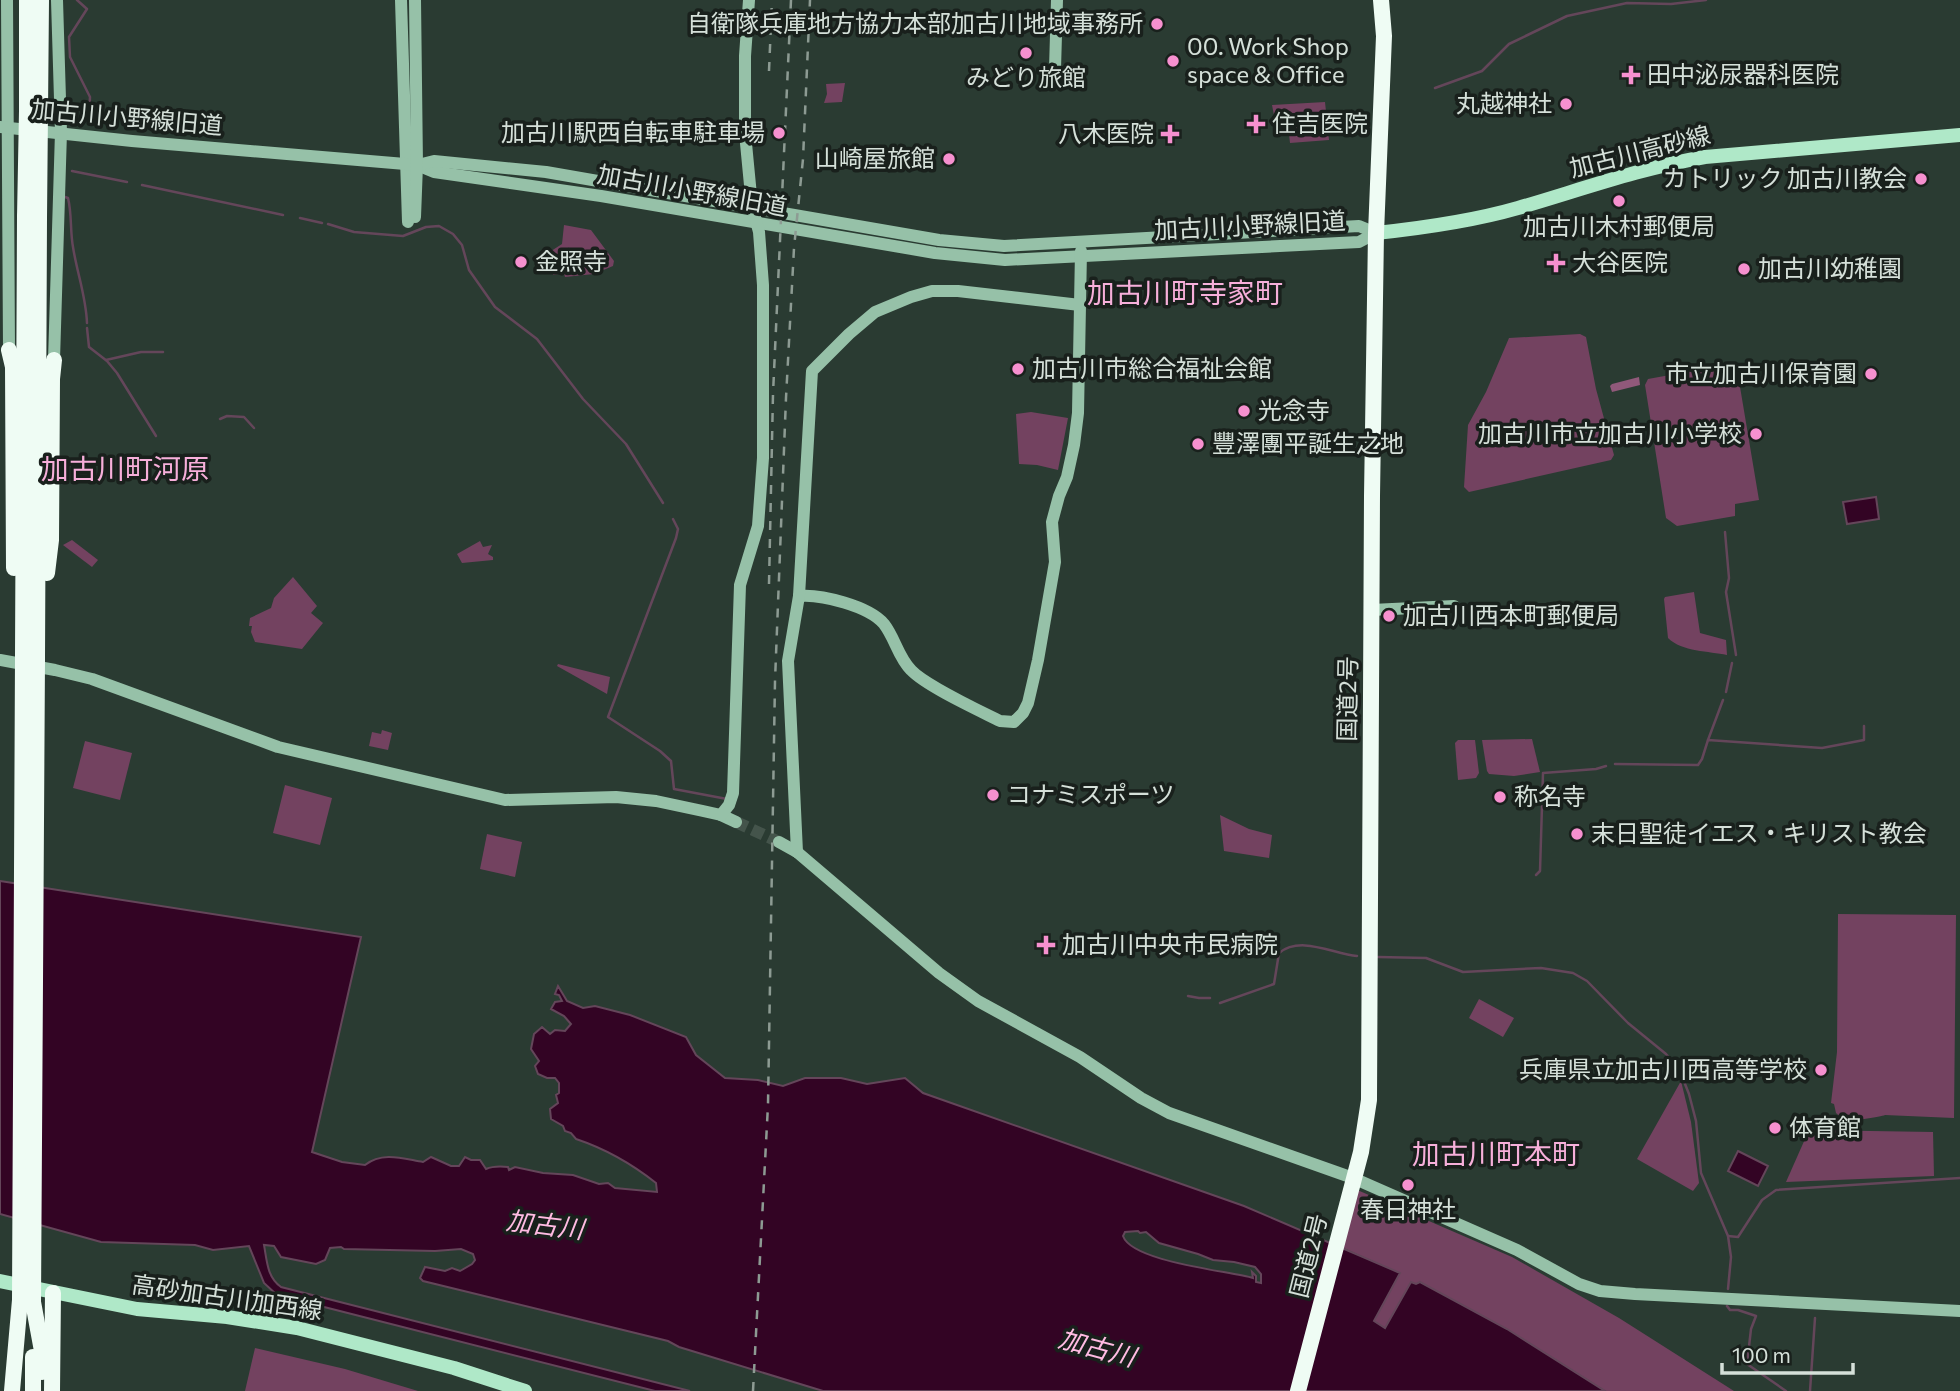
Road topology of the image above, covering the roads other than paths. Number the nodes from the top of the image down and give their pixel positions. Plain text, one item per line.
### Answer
1 (7, 0) edge
2 (27, 0) edge
3 (41, 0) edge
4 (57, 0) edge
5 (401, 0) edge
6 (415, 0) edge
7 (749, 0) edge
8 (1057, 0) edge
9 (1381, 0) edge
10 (1055, 69) dead end
11 (33, 111) junction
12 (4, 127) edge
13 (61, 132) junction
14 (1960, 135) edge
15 (411, 164) junction
16 (752, 206) junction
17 (412, 222) dead end
18 (756, 223) junction
19 (1376, 233) junction
20 (1079, 243) junction
21 (1082, 257) junction
22 (1080, 305) junction
23 (9, 350) joint
24 (54, 360) joint
25 (799, 596) junction
26 (1454, 606) dead end
27 (1372, 610) junction
28 (38, 613) junction
29 (23, 657) junction
30 (0, 660) edge
31 (721, 815) junction
32 (736, 822) tunnel mouth
33 (779, 842) tunnel mouth
34 (797, 852) junction
35 (1352, 1182) junction
36 (0, 1281) edge
37 (53, 1293) junction
38 (27, 1301) junction
39 (1960, 1311) edge
40 (12, 1391) edge
41 (21, 1391) edge
42 (33, 1391) edge
43 (42, 1391) edge
44 (52, 1391) edge
45 (525, 1391) edge
46 (1298, 1391) edge

1 - 12 street
2 - 11 highway
3 - 11 highway
4 - 13 street
5 - 15 street
6 - 15 street
7 - 16 street
8 - 10 street
9 - 19 highway, 国道2号
11 - 28 highway, bridge
11 - 29 highway, bridge
12 - 13 street, 加古川小野線旧道
12 - 23 street
13 - 15 street, 加古川小野線旧道
13 - 24 street
14 - 19 main road, 加古川高砂線
15 - 16 street, 加古川小野線旧道
15 - 17 street
15 - 18 street, 加古川小野線旧道
16 - 18 street
16 - 20 street, 加古川小野線旧道
18 - 21 street, 加古川小野線旧道
18 - 31 street
19 - 20 street, 加古川小野線旧道
19 - 21 street, 加古川小野線旧道
19 - 27 highway, 国道2号
20 - 21 street
21 - 22 street
22 - 25 street
22 - 25 street
23 - 29 highway
24 - 28 highway
25 - 34 street
26 - 27 street
27 - 35 highway, 国道2号
28 - 38 highway, bridge
29 - 38 highway, bridge
30 - 31 street
31 - 32 street
33 - 34 street
34 - 35 street
35 - 39 street
35 - 46 highway, 国道2号
36 - 37 main road, 高砂加古川加西線
37 - 44 highway
37 - 45 main road, 高砂加古川加西線
38 - 40 highway
38 - 41 highway
38 - 42 highway
38 - 43 highway

